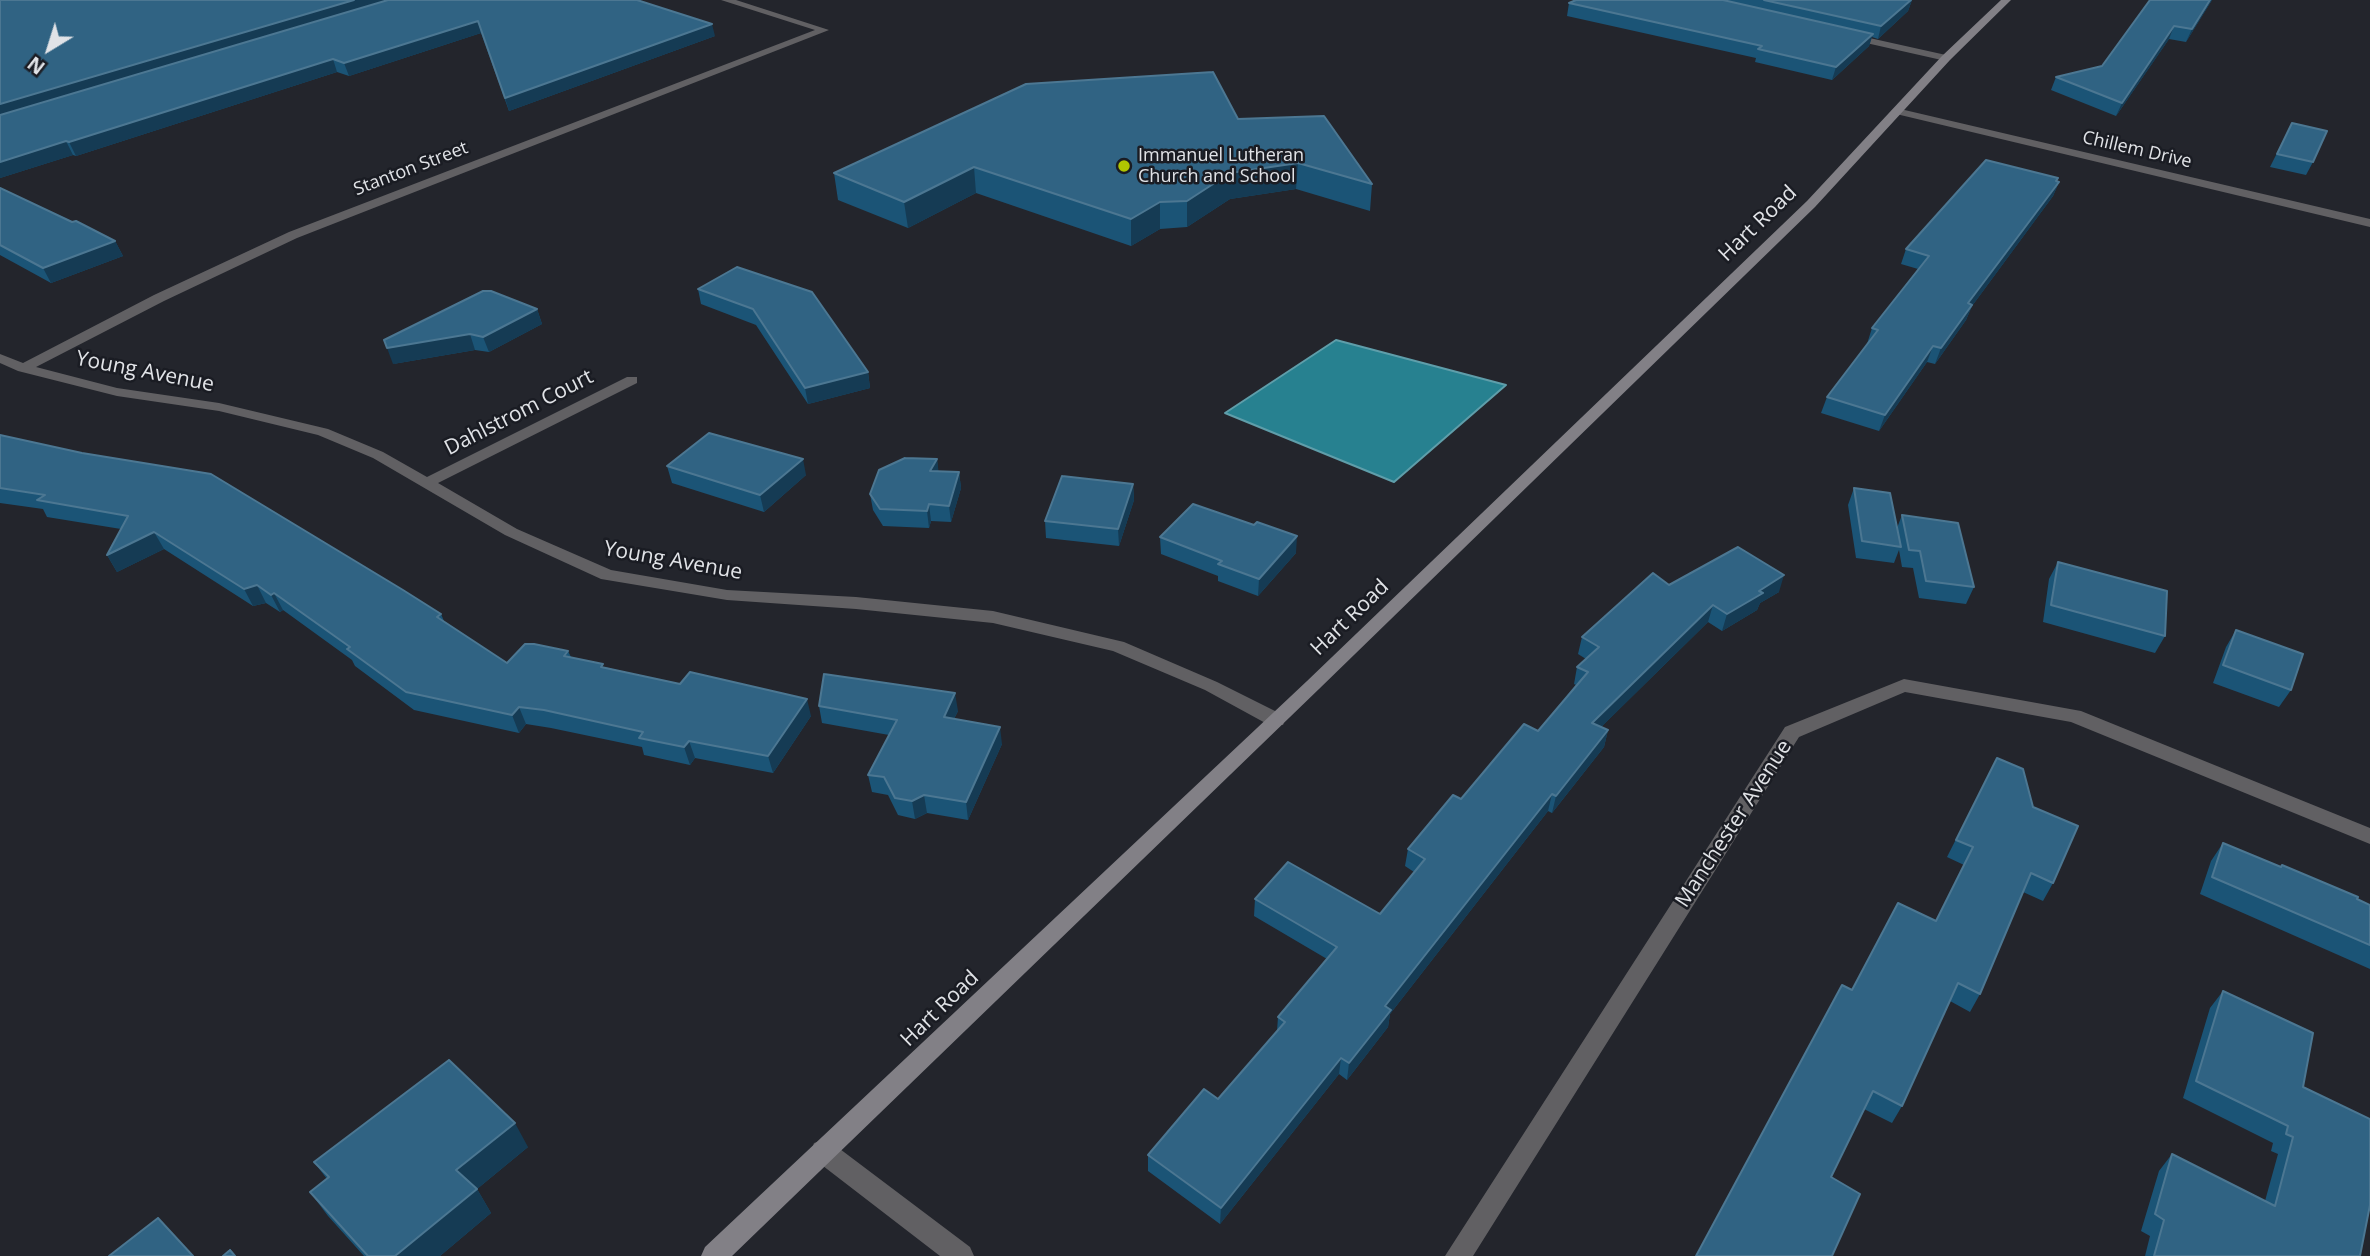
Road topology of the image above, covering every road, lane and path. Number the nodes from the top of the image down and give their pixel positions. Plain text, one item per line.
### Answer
1 (726, 0) edge
2 (2006, 0) edge
3 (1842, 35) edge
4 (1946, 58) junction
5 (1896, 111) junction
6 (2370, 223) edge
7 (0, 358) edge
8 (23, 368) junction
9 (632, 380) dead end
10 (425, 484) junction
11 (1276, 720) junction
12 (2370, 836) edge
13 (823, 1151) junction
14 (714, 1256) edge
15 (961, 1256) edge
16 (1458, 1256) edge

1 - 8 street, Stanton Street
2 - 4 street, Hart Road
3 - 4 street
4 - 5 street, Hart Road
5 - 6 street, Chillem Drive
5 - 11 street, Hart Road
7 - 8 street, Young Avenue
8 - 10 street, Young Avenue
9 - 10 street, Dahlstrom Court
10 - 11 street, Young Avenue
11 - 13 street, Hart Road
12 - 16 street, Manchester Avenue
13 - 14 street, Hart Road
13 - 15 street

